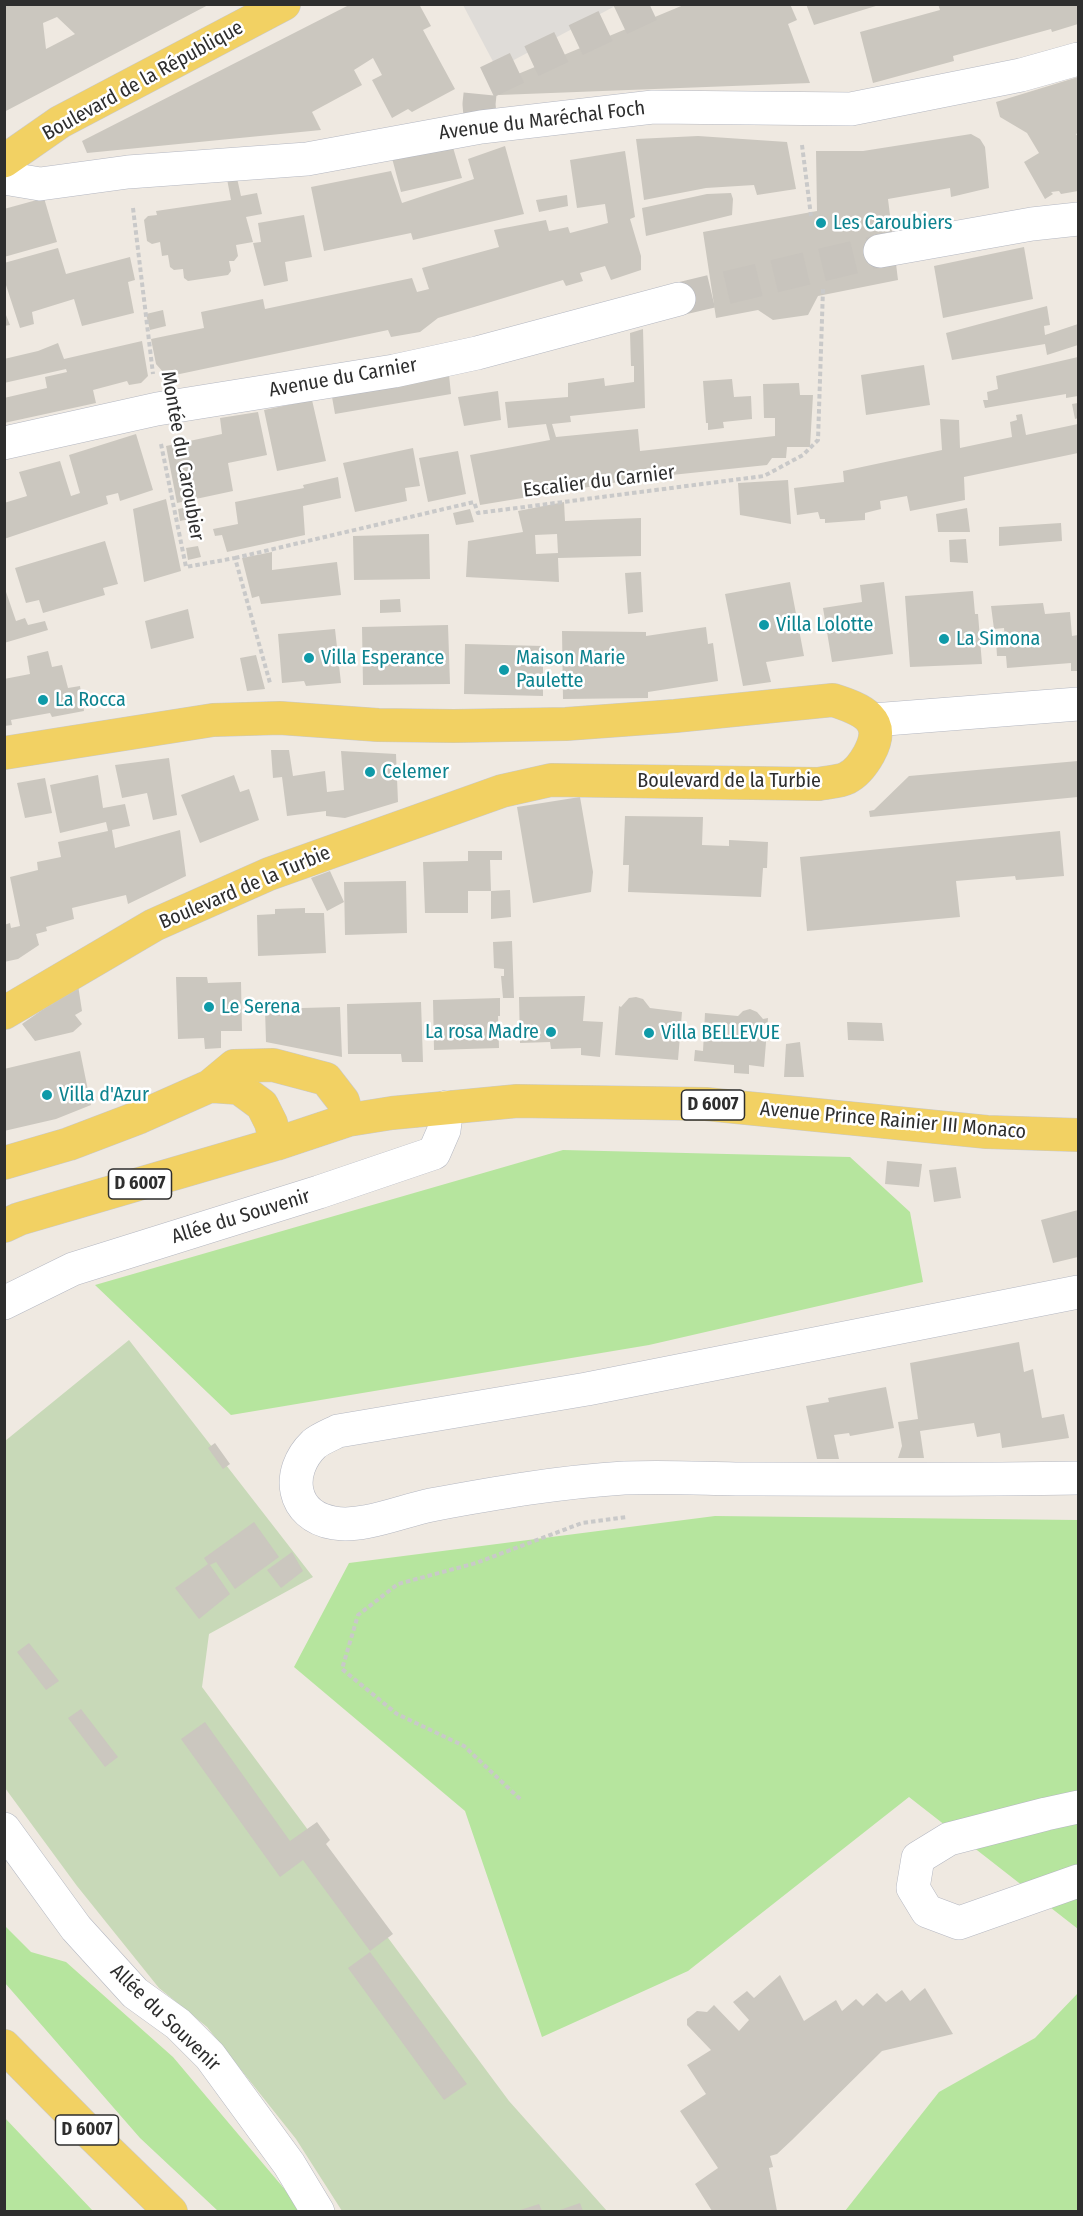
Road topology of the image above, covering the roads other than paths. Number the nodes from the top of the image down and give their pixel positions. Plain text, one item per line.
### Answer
1 (284, 4) edge
2 (1078, 59) edge
3 (4, 161) edge
4 (4, 178) edge
5 (1078, 219) edge
6 (880, 251) tunnel mouth
7 (679, 299) tunnel mouth
8 (4, 443) edge
9 (1078, 704) edge
10 (873, 720) junction
11 (4, 753) edge
12 (4, 1013) edge
13 (210, 1086) junction
14 (447, 1107) junction
15 (348, 1120) junction
16 (1078, 1135) edge
17 (276, 1144) junction
18 (4, 1163) edge
19 (4, 1226) edge
20 (1078, 1292) edge
21 (4, 1303) edge
22 (1078, 1478) edge
23 (1078, 1807) edge
24 (4, 1829) edge
25 (1078, 1881) edge
26 (4, 2046) edge
27 (171, 2211) edge
28 (318, 2211) edge

1 - 3 main road, Boulevard de la République
2 - 4 street, Avenue du Maréchal Foch
5 - 6 street
7 - 8 street, Avenue du Carnier
9 - 10 street
10 - 11 main road
10 - 12 main road, Boulevard de la Turbie
13 - 15 main road
13 - 17 main road
13 - 18 main road
14 - 15 main road, Avenue Prince Rainier III Monaco / D 6007
14 - 16 main road, Avenue Prince Rainier III Monaco / D 6007
14 - 21 street, Allée du Souvenir
15 - 17 main road, Avenue Prince Rainier III Monaco / D 6007
17 - 19 main road, Avenue Prince Rainier III Monaco / D 6007
20 - 22 street
23 - 25 street
24 - 28 street, Allée du Souvenir
26 - 27 main road, D 6007

